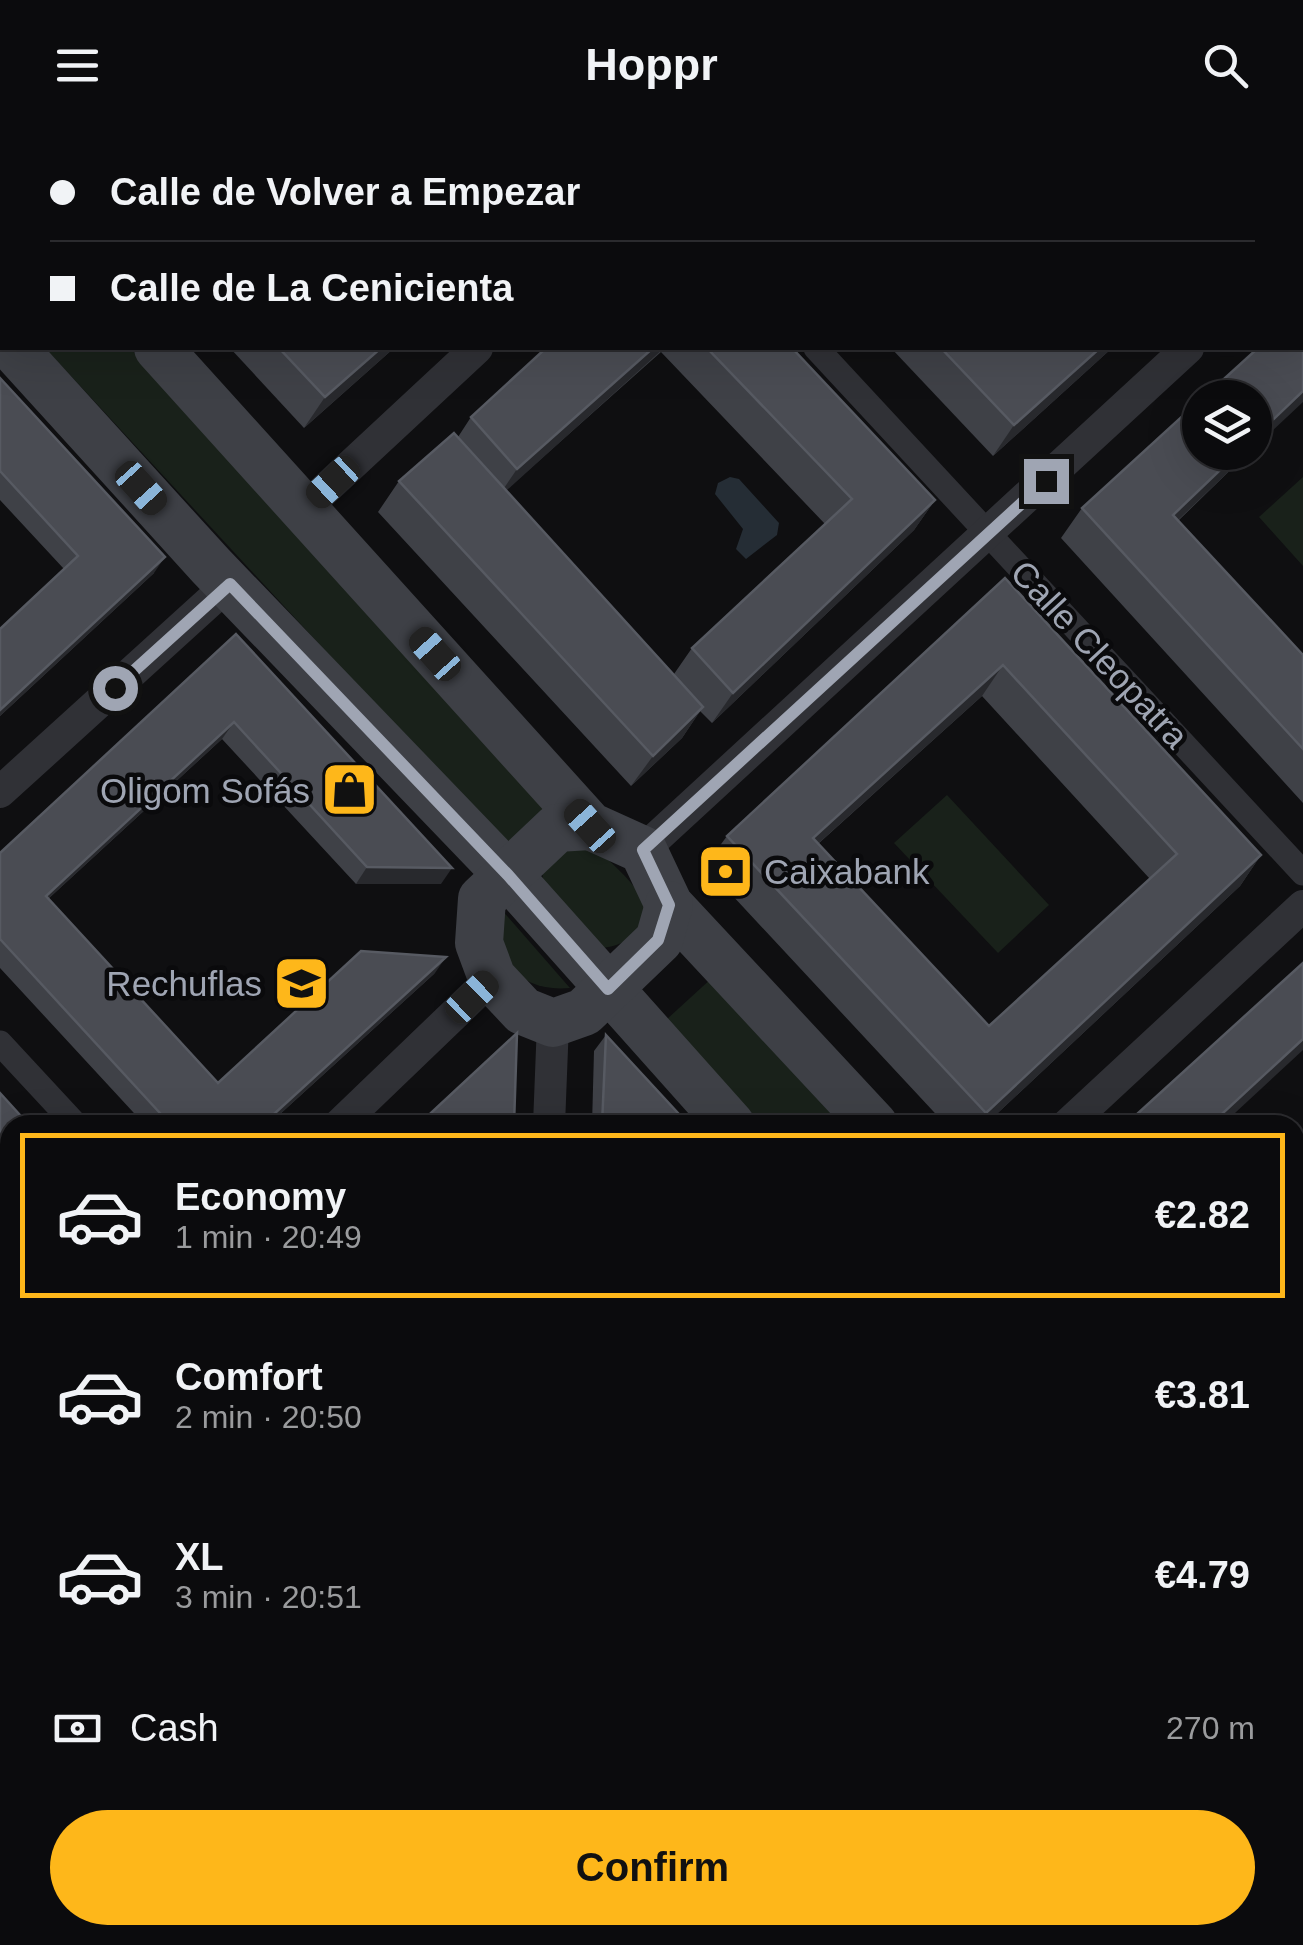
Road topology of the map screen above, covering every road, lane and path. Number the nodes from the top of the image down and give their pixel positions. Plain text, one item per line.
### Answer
1 (15, 350) edge
2 (160, 350) edge
3 (475, 350) edge
4 (818, 350) edge
5 (1186, 350) edge
6 (304, 509) junction
7 (989, 534) junction
8 (230, 584) junction
9 (0, 792) edge
10 (590, 826) junction
11 (643, 850) junction
12 (1303, 873) edge
13 (508, 875) junction
14 (669, 905) junction
15 (1303, 906) edge
16 (492, 978) junction
17 (608, 989) junction
18 (553, 1023) junction
19 (0, 1043) edge
20 (67, 1115) edge
21 (349, 1115) edge
22 (549, 1115) edge
23 (722, 1115) edge
24 (865, 1115) edge
25 (1078, 1115) edge

1 - 8 main road
2 - 6 main road
3 - 6 street
4 - 7 street, Calle Cleopatra
5 - 7 street
6 - 10 main road
7 - 11 street
7 - 12 street, Calle Cleopatra
8 - 9 street
8 - 13 main road
10 - 11 main road
10 - 13 main road
11 - 14 main road
13 - 16 main road
13 - 17 main road
14 - 17 main road
14 - 24 main road
15 - 25 street
16 - 18 main road
16 - 21 street
17 - 18 main road
17 - 23 main road
18 - 22 street
19 - 20 street

